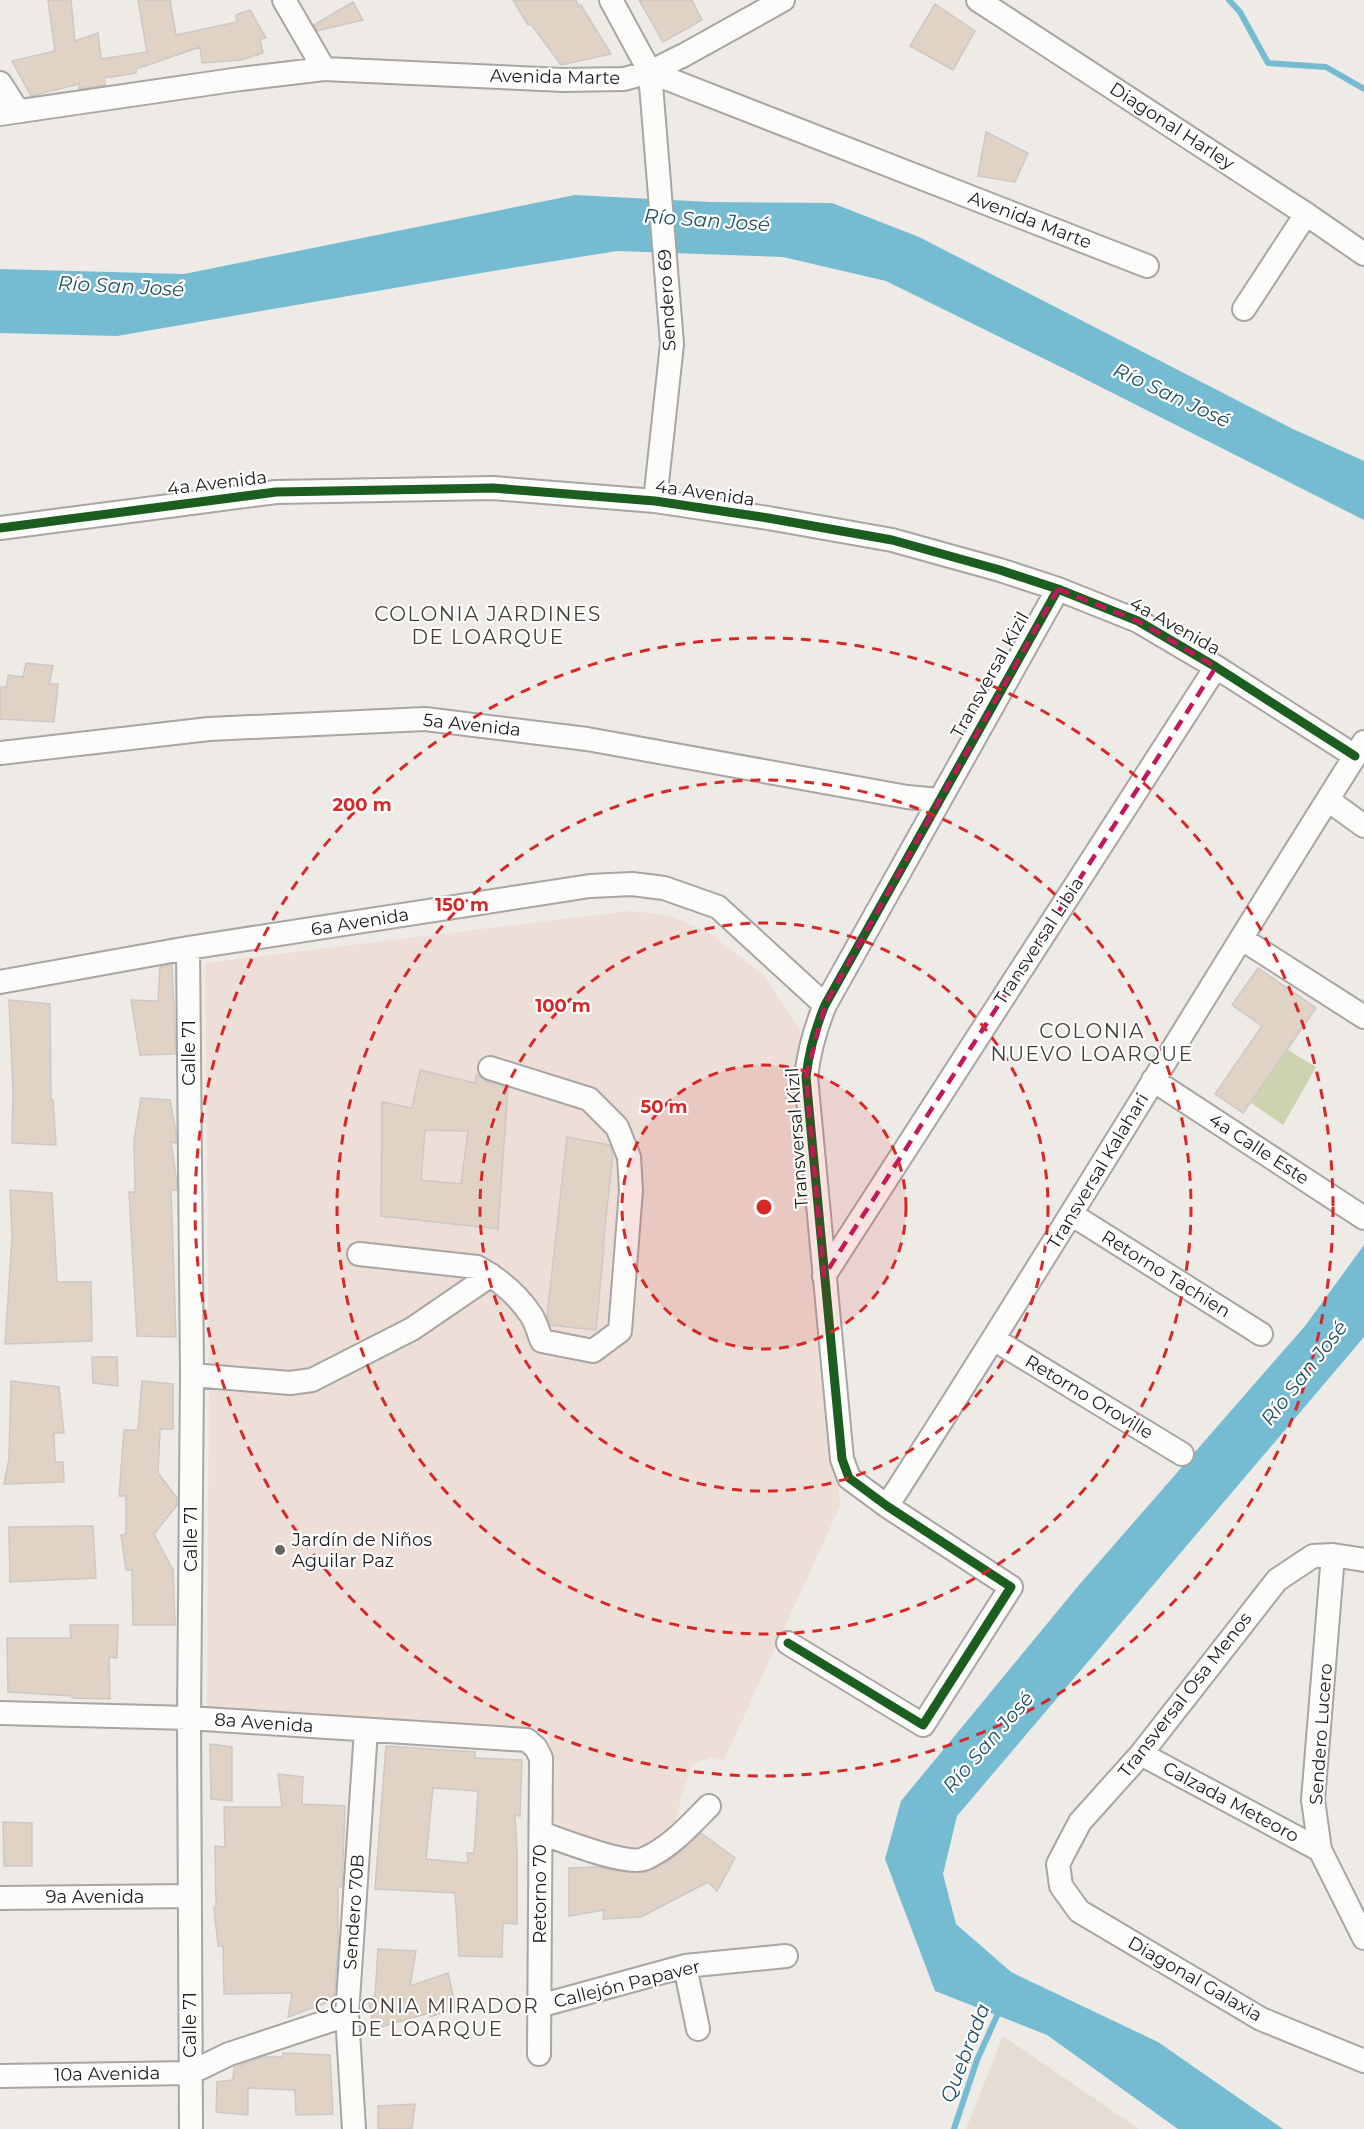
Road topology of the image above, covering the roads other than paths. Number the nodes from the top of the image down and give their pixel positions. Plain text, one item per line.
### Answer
1 (284, 0) edge
2 (611, 0) edge
3 (783, 0) edge
4 (978, 0) edge
5 (324, 69) junction
6 (650, 72) junction
7 (0, 83) edge
8 (9, 113) edge
9 (1306, 214) junction
10 (1364, 254) edge
11 (1147, 266) dead end
12 (1244, 309) dead end
13 (655, 501) junction
14 (0, 528) edge
15 (1058, 589) junction
16 (1216, 667) junction
17 (1360, 749) edge
18 (0, 753) edge
19 (939, 800) junction
20 (1328, 800) junction
21 (1364, 826) edge
22 (1242, 939) junction
23 (188, 948) junction
24 (0, 982) edge
25 (825, 1005) junction
26 (1364, 1017) edge
27 (490, 1068) dead end
28 (1153, 1080) junction
29 (1071, 1214) junction
30 (1364, 1218) edge
31 (359, 1254) dead end
32 (491, 1275) junction
33 (824, 1276) junction
34 (1260, 1334) dead end
35 (995, 1340) junction
36 (192, 1375) junction
37 (1182, 1454) dead end
38 (887, 1506) junction
39 (1333, 1555) junction
40 (1364, 1560) edge
41 (788, 1643) dead end
42 (0, 1713) edge
43 (189, 1718) junction
44 (366, 1730) junction
45 (527, 1740) joint
46 (1141, 1754) junction
47 (710, 1806) dead end
48 (541, 1833) junction
49 (1320, 1850) junction
50 (1058, 1864) joint
51 (190, 1896) junction
52 (0, 1898) edge
53 (1364, 1938) edge
54 (786, 1956) dead end
55 (685, 1966) junction
56 (539, 2006) junction
57 (346, 2015) junction
58 (698, 2029) dead end
59 (539, 2054) dead end
60 (1364, 2061) edge
61 (190, 2073) junction
62 (0, 2076) edge
63 (191, 2129) edge
64 (354, 2129) edge

1 - 5 street
2 - 6 street, Sendero 69
3 - 6 street
4 - 9 street, Diagonal Harley
5 - 6 street, Avenida Marte
5 - 8 street, Avenida Marte
6 - 11 street, Avenida Marte
6 - 13 street, Sendero 69
7 - 8 street
9 - 10 street, Diagonal Harley
9 - 12 street
13 - 14 street, 4a Avenida
13 - 15 street, 4a Avenida
15 - 16 street, 4a Avenida
15 - 19 street, Transversal Kizil
16 - 17 street, 4a Avenida
16 - 33 street, Transversal Libia
17 - 20 street, Transversal Kalahari
18 - 19 street, 5a Avenida
19 - 25 street, Transversal Kizil
20 - 21 street
20 - 22 street, Transversal Kalahari
22 - 26 street
22 - 28 street, Transversal Kalahari
23 - 24 street, 6a Avenida
23 - 25 street, 6a Avenida
23 - 36 street, Calle 71
25 - 33 street, Transversal Kizil
27 - 32 street
28 - 29 street, Transversal Kalahari
28 - 30 street, 4a Calle Este
29 - 34 street, Retorno Tachien
29 - 35 street, Transversal Kalahari
31 - 32 street
32 - 36 street
33 - 38 street, Transversal Kizil
35 - 37 street, Retorno Oroville
35 - 38 street, Transversal Kalahari
36 - 43 street, Calle 71
38 - 41 street, Transversal Kizil
39 - 40 street
39 - 46 street, Transversal Osa Menos
39 - 49 street, Sendero Lucero
42 - 43 street, 8a Avenida
43 - 44 street, 8a Avenida
43 - 51 street, Calle 71
44 - 45 street, 8a Avenida
44 - 57 street, Sendero 70B
45 - 48 street, Retorno 70
46 - 49 street, Calzada Meteoro
46 - 50 street, Transversal Osa Menos
47 - 48 street
48 - 56 street, Retorno 70
49 - 53 street, Sendero Lucero
50 - 60 street, Diagonal Galaxia
51 - 52 street, 9a Avenida
51 - 61 street, Calle 71
54 - 55 street, Callejón Papaver
55 - 56 street, Callejón Papaver
55 - 58 street
56 - 59 street, Retorno 70
57 - 61 street, 10a Avenida
57 - 64 street, Sendero 70B
61 - 62 street, 10a Avenida
61 - 63 street, Calle 71

